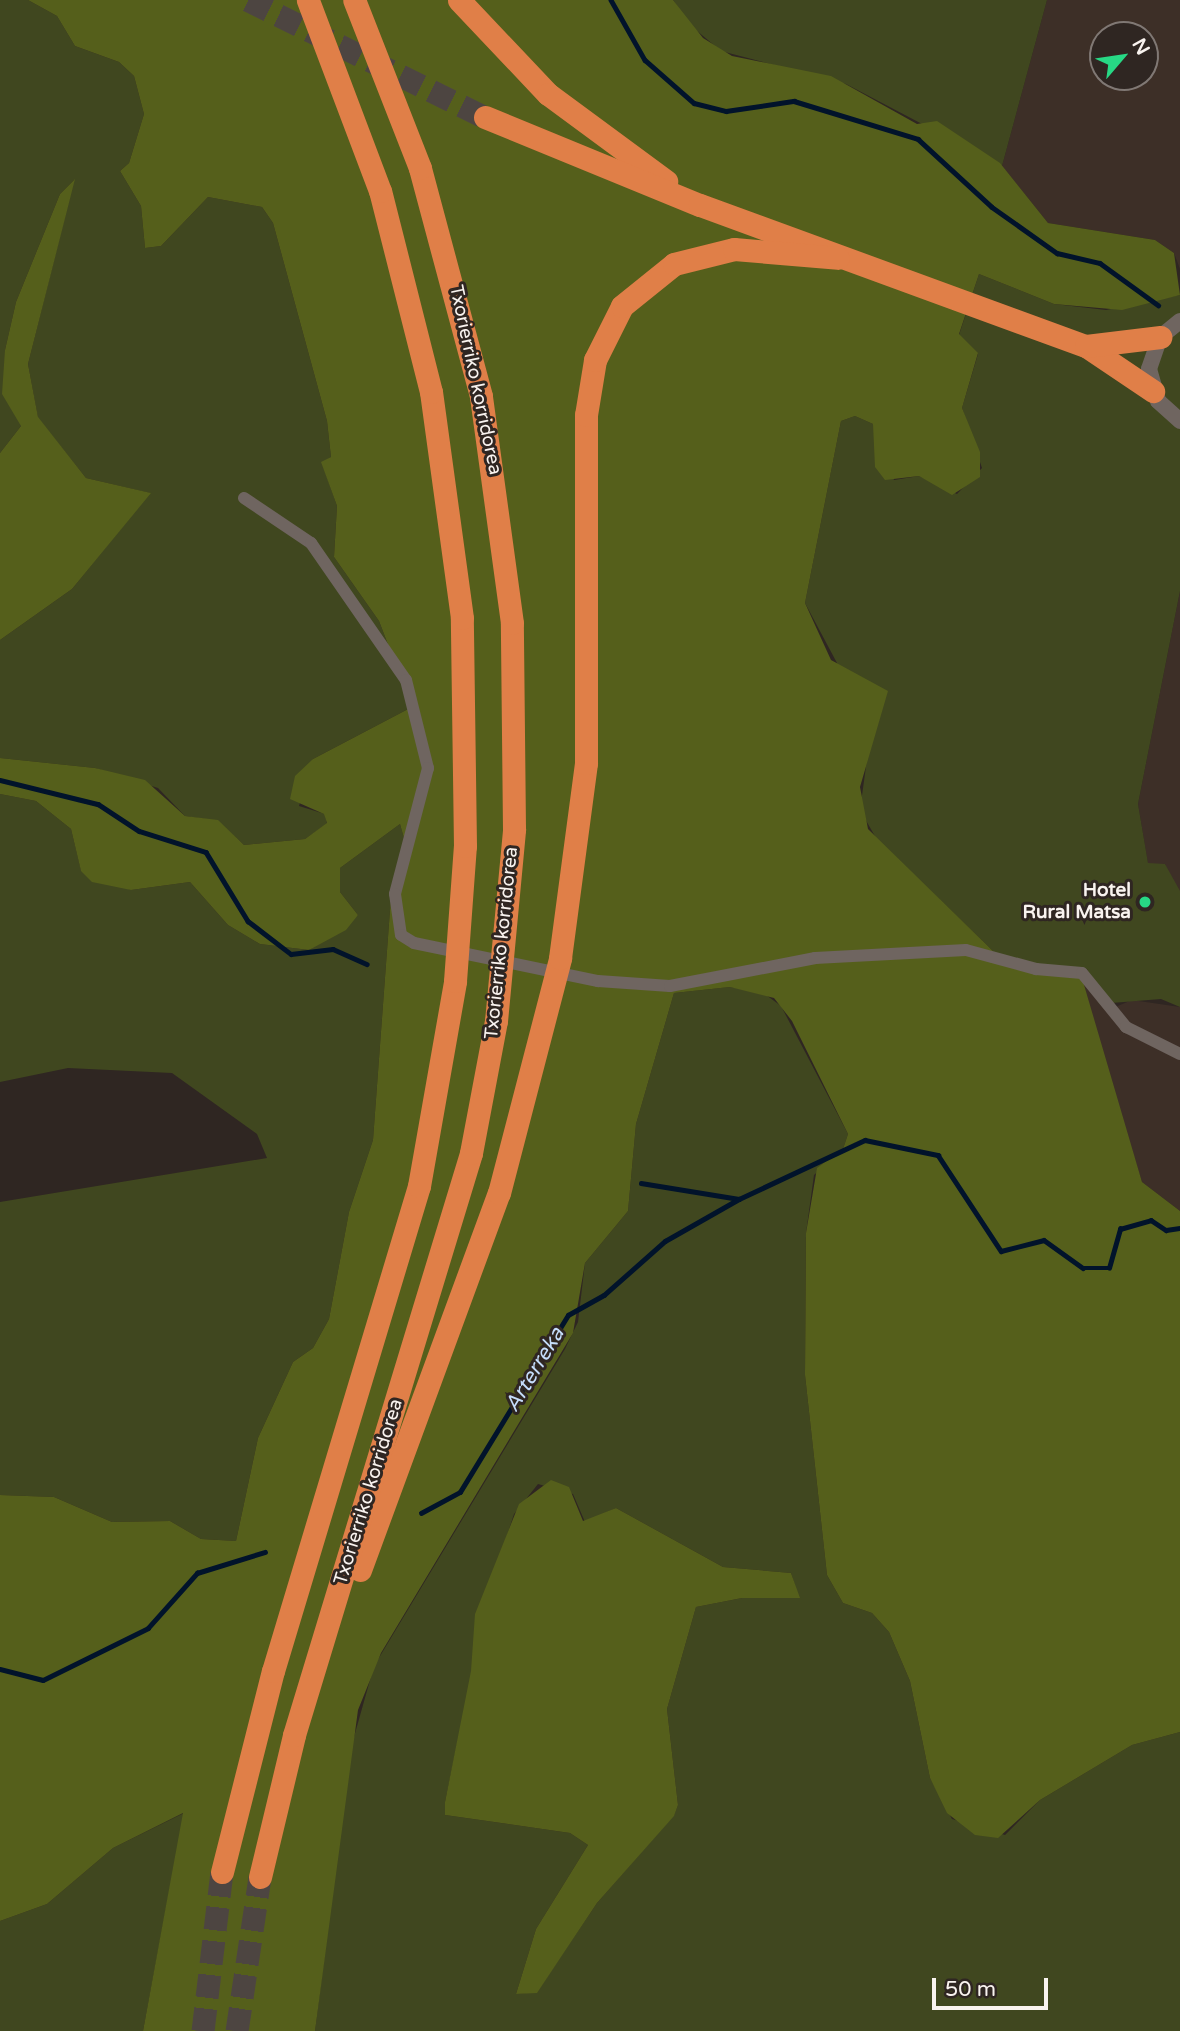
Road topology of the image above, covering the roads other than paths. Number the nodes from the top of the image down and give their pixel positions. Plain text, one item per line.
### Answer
1 (308, 0) edge
2 (354, 0) edge
3 (460, 0) edge
4 (485, 117) tunnel mouth
5 (700, 205) junction
6 (838, 258) junction
7 (1180, 321) edge
8 (1160, 337) junction
9 (1086, 345) junction
10 (1153, 391) junction
11 (1180, 421) edge
12 (244, 498) dead end
13 (1180, 1054) edge
14 (295, 1735) junction
15 (222, 1872) tunnel mouth
16 (260, 1877) tunnel mouth

1 - 15 highway, Txorierriko korridorea
2 - 14 highway, Txorierriko korridorea
3 - 5 highway
4 - 5 highway
5 - 6 highway
6 - 9 highway
6 - 14 highway
7 - 8 street
8 - 9 highway
8 - 10 street
9 - 10 highway
10 - 11 street
12 - 13 street
14 - 16 highway, Txorierriko korridorea

